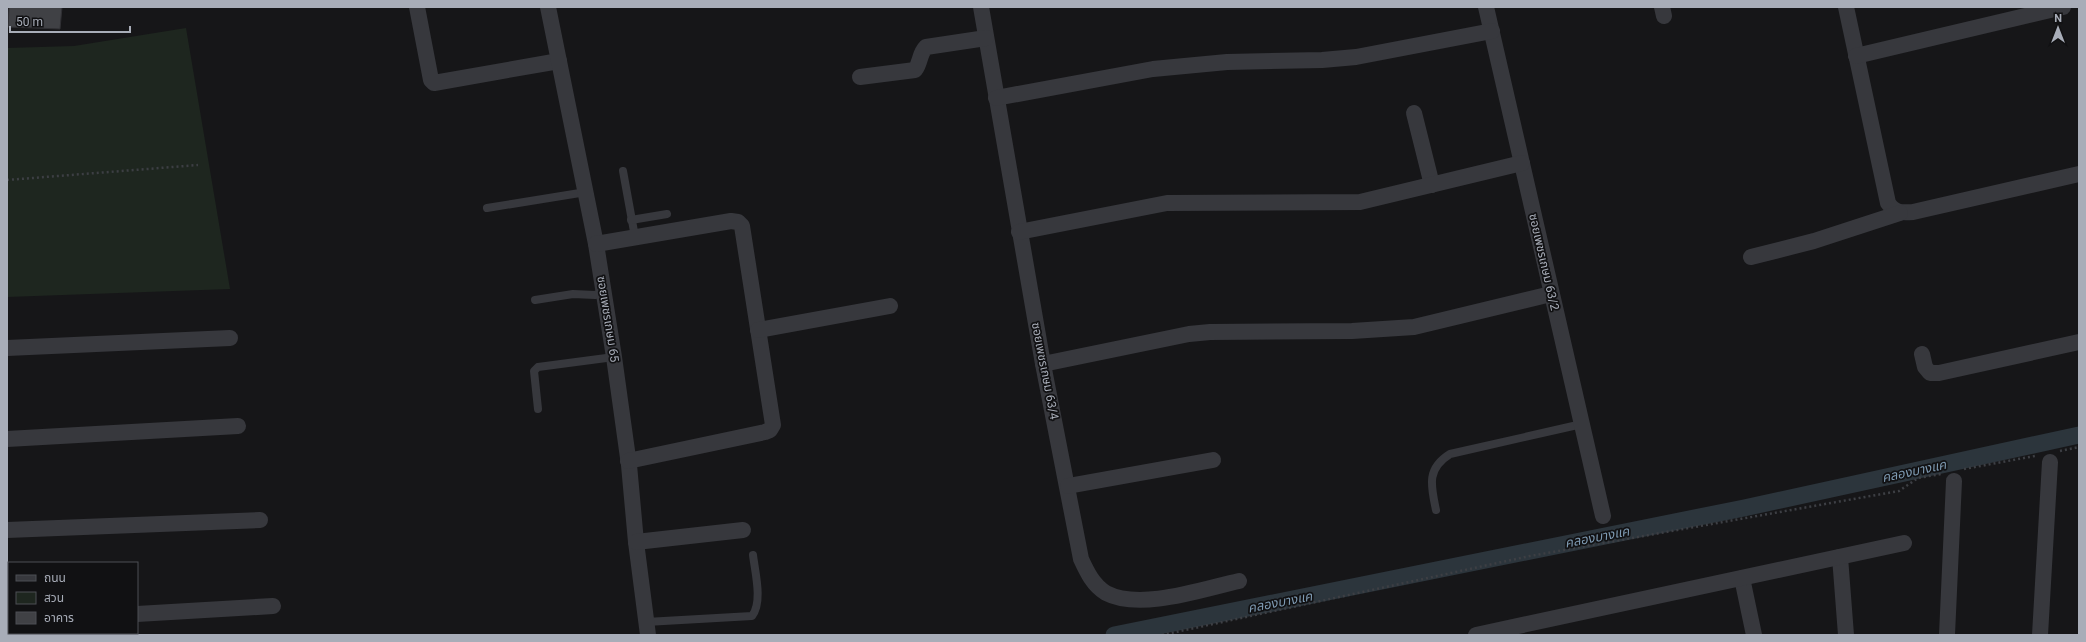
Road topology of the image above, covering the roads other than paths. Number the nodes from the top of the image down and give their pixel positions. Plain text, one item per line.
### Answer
1 (417, 7) edge
2 (548, 7) edge
3 (981, 7) edge
4 (1486, 7) edge
5 (1846, 7) edge
6 (2063, 7) edge
7 (2005, 13) edge
8 (1492, 31) junction
9 (986, 38) junction
10 (1856, 56) junction
11 (559, 61) junction
12 (860, 77) dead end
13 (996, 98) junction
14 (1414, 113) dead end
15 (1522, 163) junction
16 (623, 171) dead end
17 (2079, 174) edge
18 (1432, 185) junction
19 (586, 192) junction
20 (487, 208) dead end
21 (1900, 213) junction
22 (667, 214) dead end
23 (632, 220) junction
24 (1019, 232) junction
25 (635, 237) junction
26 (596, 244) junction
27 (1751, 258) dead end
28 (603, 293) junction
29 (1551, 294) junction
30 (535, 300) dead end
31 (890, 306) dead end
32 (758, 330) junction
33 (230, 338) dead end
34 (2079, 342) edge
35 (7, 348) edge
36 (1922, 354) dead end
37 (614, 357) junction
38 (1043, 364) junction
39 (538, 409) dead end
40 (1582, 424) junction
41 (238, 426) dead end
42 (7, 439) edge
43 (2049, 456) road end
44 (1213, 460) dead end
45 (628, 461) junction
46 (1953, 475) road end
47 (1068, 486) junction
48 (1436, 510) dead end
49 (1603, 516) dead end
50 (260, 520) dead end
51 (7, 530) edge
52 (743, 530) dead end
53 (636, 542) junction
54 (1904, 543) dead end
55 (753, 555) dead end
56 (1840, 557) junction
57 (1742, 578) junction
58 (1239, 581) dead end
59 (273, 606) dead end
60 (138, 614) edge
61 (647, 628) edge
62 (1476, 635) edge
63 (1754, 635) edge
64 (1846, 635) edge
65 (1946, 635) edge
66 (2040, 635) edge

1 - 11 street
2 - 11 street, ซอยเพชรเกษม 65
3 - 9 street, ซอยเพชรเกษม 63/4
4 - 8 street, ซอยเพชรเกษม 63/2
5 - 10 street
6 - 7 street
7 - 10 street
8 - 13 street
8 - 15 street, ซอยเพชรเกษม 63/2
9 - 12 street
9 - 13 street, ซอยเพชรเกษม 63/4
10 - 21 street
11 - 19 street, ซอยเพชรเกษม 65
13 - 24 street, ซอยเพชรเกษม 63/4
14 - 18 street
15 - 18 street
15 - 29 street, ซอยเพชรเกษม 63/2
16 - 23 lane
17 - 21 street
18 - 24 street
19 - 20 lane
19 - 26 street, ซอยเพชรเกษม 65
21 - 27 street
22 - 23 lane
23 - 25 lane
24 - 38 street, ซอยเพชรเกษม 63/4
25 - 26 street
25 - 32 street
26 - 28 street, ซอยเพชรเกษม 65
28 - 30 lane
28 - 37 street, ซอยเพชรเกษม 65
29 - 38 street
29 - 40 street, ซอยเพชรเกษม 63/2
31 - 32 street
32 - 45 street
33 - 35 street
34 - 36 street
37 - 39 lane
37 - 45 street, ซอยเพชรเกษม 65
38 - 47 street, ซอยเพชรเกษม 63/4
40 - 48 lane
40 - 49 street, ซอยเพชรเกษม 63/2
41 - 42 street
43 - 66 street
44 - 47 street
45 - 53 street, ซอยเพชรเกษม 65
46 - 65 street
47 - 58 street, ซอยเพชรเกษม 63/4
50 - 51 street
52 - 53 street
53 - 61 street, ซอยเพชรเกษม 65
54 - 56 street
55 - 61 lane
56 - 57 street
56 - 64 street
57 - 62 street
57 - 63 street
59 - 60 street

